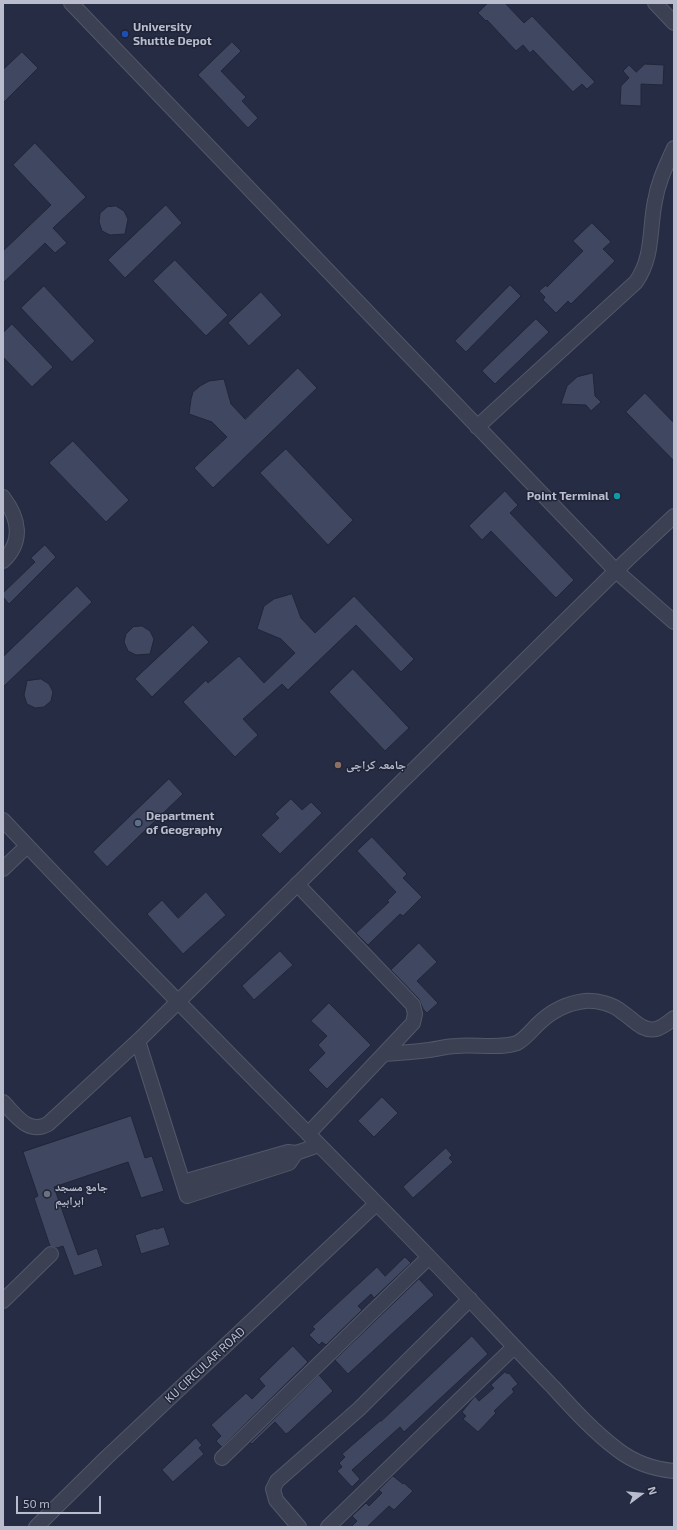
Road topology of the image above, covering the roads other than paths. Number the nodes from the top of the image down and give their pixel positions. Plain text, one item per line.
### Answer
1 (71, 3) edge
2 (655, 3) edge
3 (674, 22) edge
4 (674, 148) edge
5 (477, 427) junction
6 (3, 496) edge
7 (674, 516) edge
8 (3, 561) edge
9 (616, 571) junction
10 (674, 622) edge
11 (3, 820) edge
12 (27, 846) junction
13 (3, 869) edge
14 (297, 884) junction
15 (178, 1001) junction
16 (674, 1018) edge
17 (138, 1041) junction
18 (384, 1054) junction
19 (3, 1102) edge
20 (308, 1134) junction
21 (319, 1145) junction
22 (376, 1204) junction
23 (51, 1254) dead end
24 (429, 1257) junction
25 (470, 1299) junction
26 (3, 1301) edge
27 (514, 1347) junction
28 (222, 1458) dead end
29 (674, 1471) edge
30 (293, 1524) edge
31 (36, 1527) edge
32 (328, 1527) edge

1 - 5 street
2 - 3 street
4 - 5 street
5 - 9 street
6 - 8 street
7 - 9 street
9 - 10 street
9 - 14 street
11 - 12 street
12 - 13 street
12 - 15 street
14 - 15 street
14 - 18 street
15 - 17 street
15 - 20 street
16 - 18 street
17 - 19 street
17 - 21 street
18 - 20 street
20 - 21 street
21 - 22 street
22 - 24 street
22 - 31 street, KU CIRCULAR ROAD
23 - 26 street
24 - 25 street
24 - 28 street
25 - 27 street
25 - 30 street
27 - 29 street
27 - 32 street

